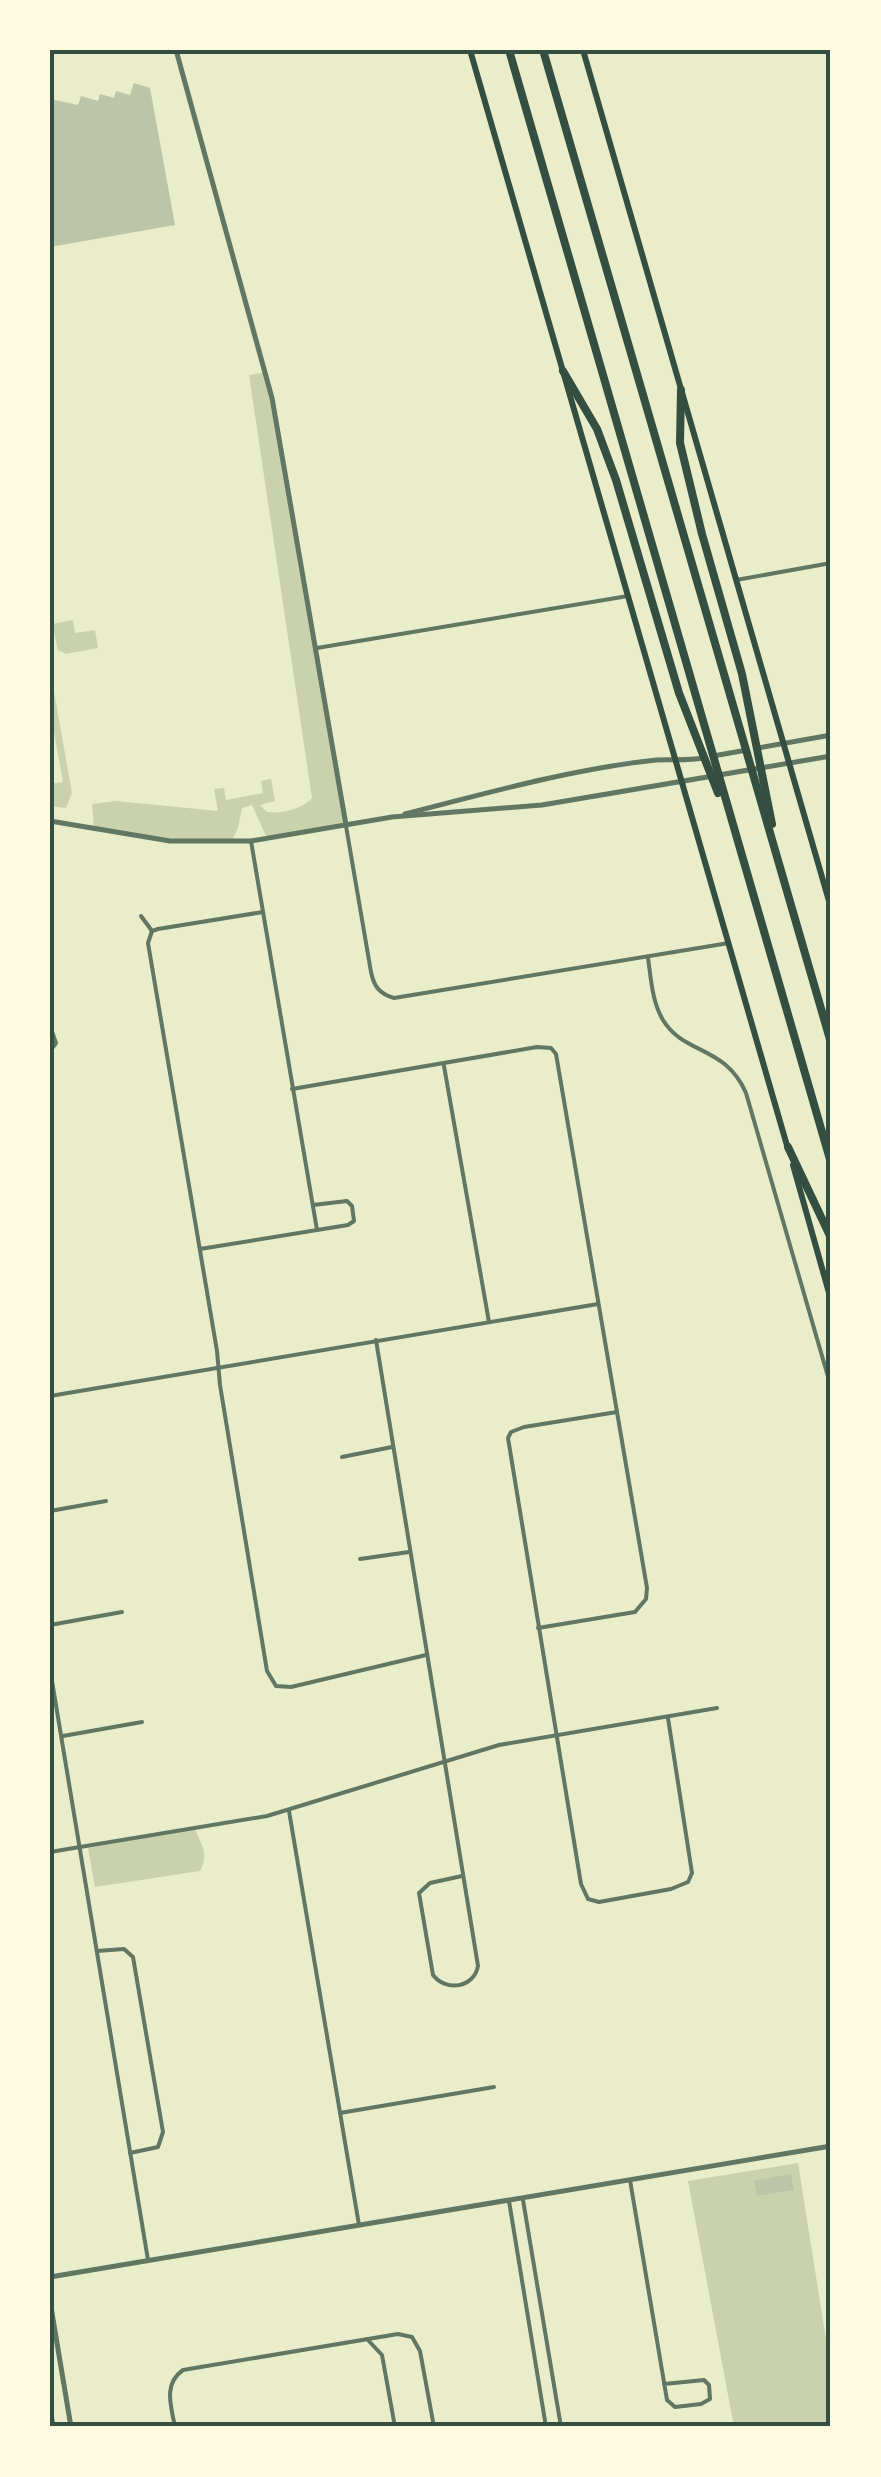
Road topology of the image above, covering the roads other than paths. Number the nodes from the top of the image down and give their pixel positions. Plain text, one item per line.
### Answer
1 (176, 50) edge
2 (470, 50) edge
3 (509, 50) edge
4 (543, 50) edge
5 (582, 50) edge
6 (563, 370) junction
7 (681, 390) junction
8 (831, 563) edge
9 (736, 580) junction
10 (628, 596) junction
11 (317, 648) junction
12 (831, 735) edge
13 (784, 744) junction
14 (831, 756) edge
15 (676, 762) junction
16 (790, 764) junction
17 (682, 782) junction
18 (392, 818) junction
19 (50, 821) edge
20 (346, 824) junction
21 (734, 835) junction
22 (251, 841) junction
23 (784, 882) junction
24 (831, 908) edge
25 (263, 912) junction
26 (141, 916) dead end
27 (152, 931) junction
28 (729, 943) junction
29 (648, 958) junction
30 (50, 1026) edge
31 (831, 1043) edge
32 (50, 1052) edge
33 (444, 1064) junction
34 (292, 1089) junction
35 (788, 1147) junction
36 (831, 1162) edge
37 (313, 1205) junction
38 (317, 1230) junction
39 (831, 1238) edge
40 (200, 1249) junction
41 (831, 1300) edge
42 (599, 1304) junction
43 (489, 1322) junction
44 (376, 1340) junction
45 (218, 1366) junction
46 (831, 1388) edge
47 (50, 1396) edge
48 (617, 1412) junction
49 (392, 1447) junction
50 (342, 1456) dead end
51 (106, 1502) dead end
52 (50, 1512) edge
53 (410, 1552) junction
54 (360, 1559) dead end
55 (122, 1612) dead end
56 (50, 1625) edge
57 (538, 1628) junction
58 (426, 1655) junction
59 (50, 1669) edge
60 (716, 1708) dead end
61 (668, 1718) junction
62 (142, 1722) dead end
63 (61, 1736) junction
64 (556, 1736) junction
65 (444, 1760) junction
66 (290, 1811) junction
67 (80, 1846) junction
68 (50, 1852) edge
69 (462, 1876) junction
70 (97, 1951) junction
71 (494, 2087) dead end
72 (340, 2113) junction
73 (831, 2146) edge
74 (130, 2154) junction
75 (630, 2180) junction
76 (523, 2198) junction
77 (509, 2201) junction
78 (358, 2225) junction
79 (148, 2260) junction
80 (50, 2276) edge
81 (50, 2301) edge
82 (366, 2339) junction
83 (664, 2384) junction
84 (50, 2406) edge
85 (54, 2427) edge
86 (71, 2427) edge
87 (175, 2427) edge
88 (395, 2427) edge
89 (434, 2427) edge
90 (546, 2427) edge
91 (561, 2427) edge

1 - 11 street
2 - 6 main road
3 - 21 highway
4 - 23 highway
5 - 7 main road
6 - 10 main road
6 - 21 highway
7 - 9 main road
7 - 23 highway
8 - 9 street
9 - 13 main road
10 - 11 street
10 - 15 main road
11 - 20 street
12 - 13 street
13 - 15 street
13 - 16 main road
14 - 16 street
15 - 17 main road
15 - 18 street
16 - 17 street
16 - 24 main road
17 - 18 street
17 - 28 main road
18 - 20 street
19 - 22 street
20 - 22 street
20 - 29 street
21 - 36 highway
22 - 25 street
23 - 31 highway
25 - 27 street
25 - 34 street
26 - 27 street
27 - 40 street
28 - 29 street
28 - 35 main road
29 - 46 street
30 - 32 street
33 - 34 street
33 - 42 street
33 - 43 street
34 - 37 street
35 - 39 highway
35 - 41 main road
37 - 38 street
37 - 38 street
38 - 40 street
40 - 45 street
42 - 43 street
42 - 48 street
43 - 44 street
44 - 45 street
44 - 49 street
45 - 47 street
45 - 58 street
48 - 57 street
48 - 57 street
49 - 50 street
49 - 53 street
51 - 52 street
53 - 54 street
53 - 58 street
55 - 56 street
57 - 64 street
58 - 65 street
59 - 63 street
60 - 61 street
61 - 64 street
61 - 64 street
62 - 63 street
63 - 67 street
64 - 65 street
65 - 66 street
65 - 69 street
66 - 67 street
66 - 72 street
67 - 68 street
67 - 70 street
69 - 69 street
70 - 74 street
70 - 74 street
71 - 72 street
72 - 78 street
73 - 75 street
74 - 79 street
75 - 76 street
75 - 83 street
76 - 77 street
76 - 91 street
77 - 78 street
77 - 90 street
78 - 79 street
79 - 80 street
81 - 86 street
82 - 87 street
82 - 88 street
82 - 89 street
83 - 83 street
84 - 85 street

